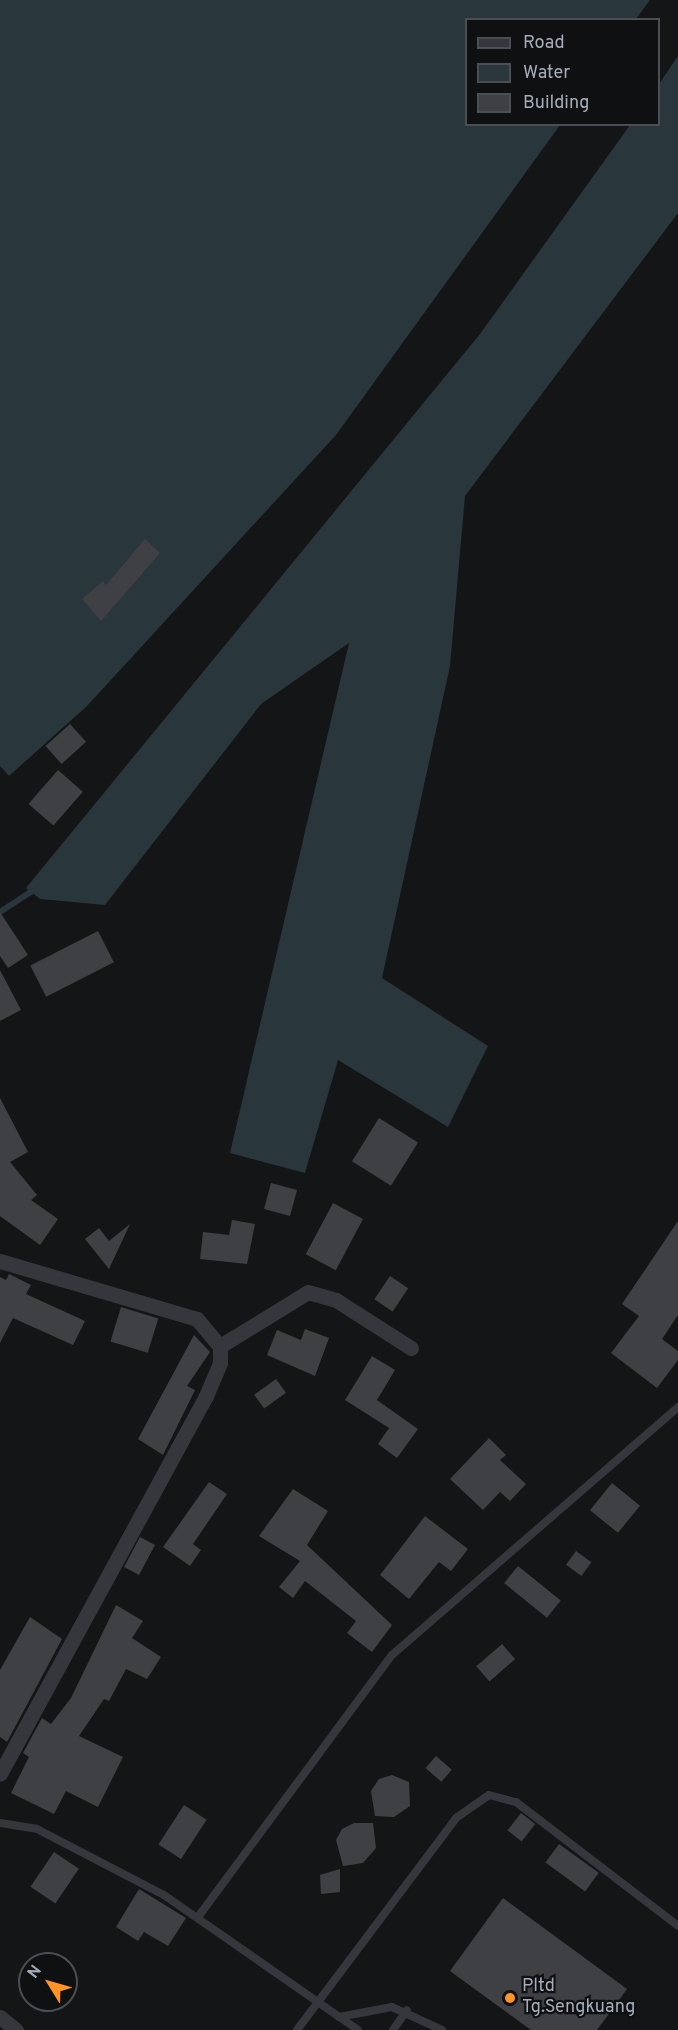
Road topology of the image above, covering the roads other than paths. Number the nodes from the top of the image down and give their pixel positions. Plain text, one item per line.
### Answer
1 (0, 1261) edge
2 (220, 1346) junction
3 (411, 1348) dead end
4 (678, 1407) edge
5 (0, 1774) edge
6 (0, 1823) edge
7 (198, 1917) junction
8 (678, 1926) edge
9 (319, 2002) junction
10 (407, 2010) junction
11 (0, 2017) edge
12 (339, 2017) junction
13 (16, 2030) edge
14 (297, 2030) edge
15 (358, 2030) edge
16 (393, 2030) edge
17 (442, 2030) edge

1 - 2 street
2 - 3 street
2 - 5 street
4 - 7 lane
6 - 7 lane
7 - 9 lane
8 - 9 lane
9 - 12 lane
9 - 14 lane
10 - 12 lane
10 - 16 lane
10 - 17 lane
11 - 13 street
12 - 15 lane

